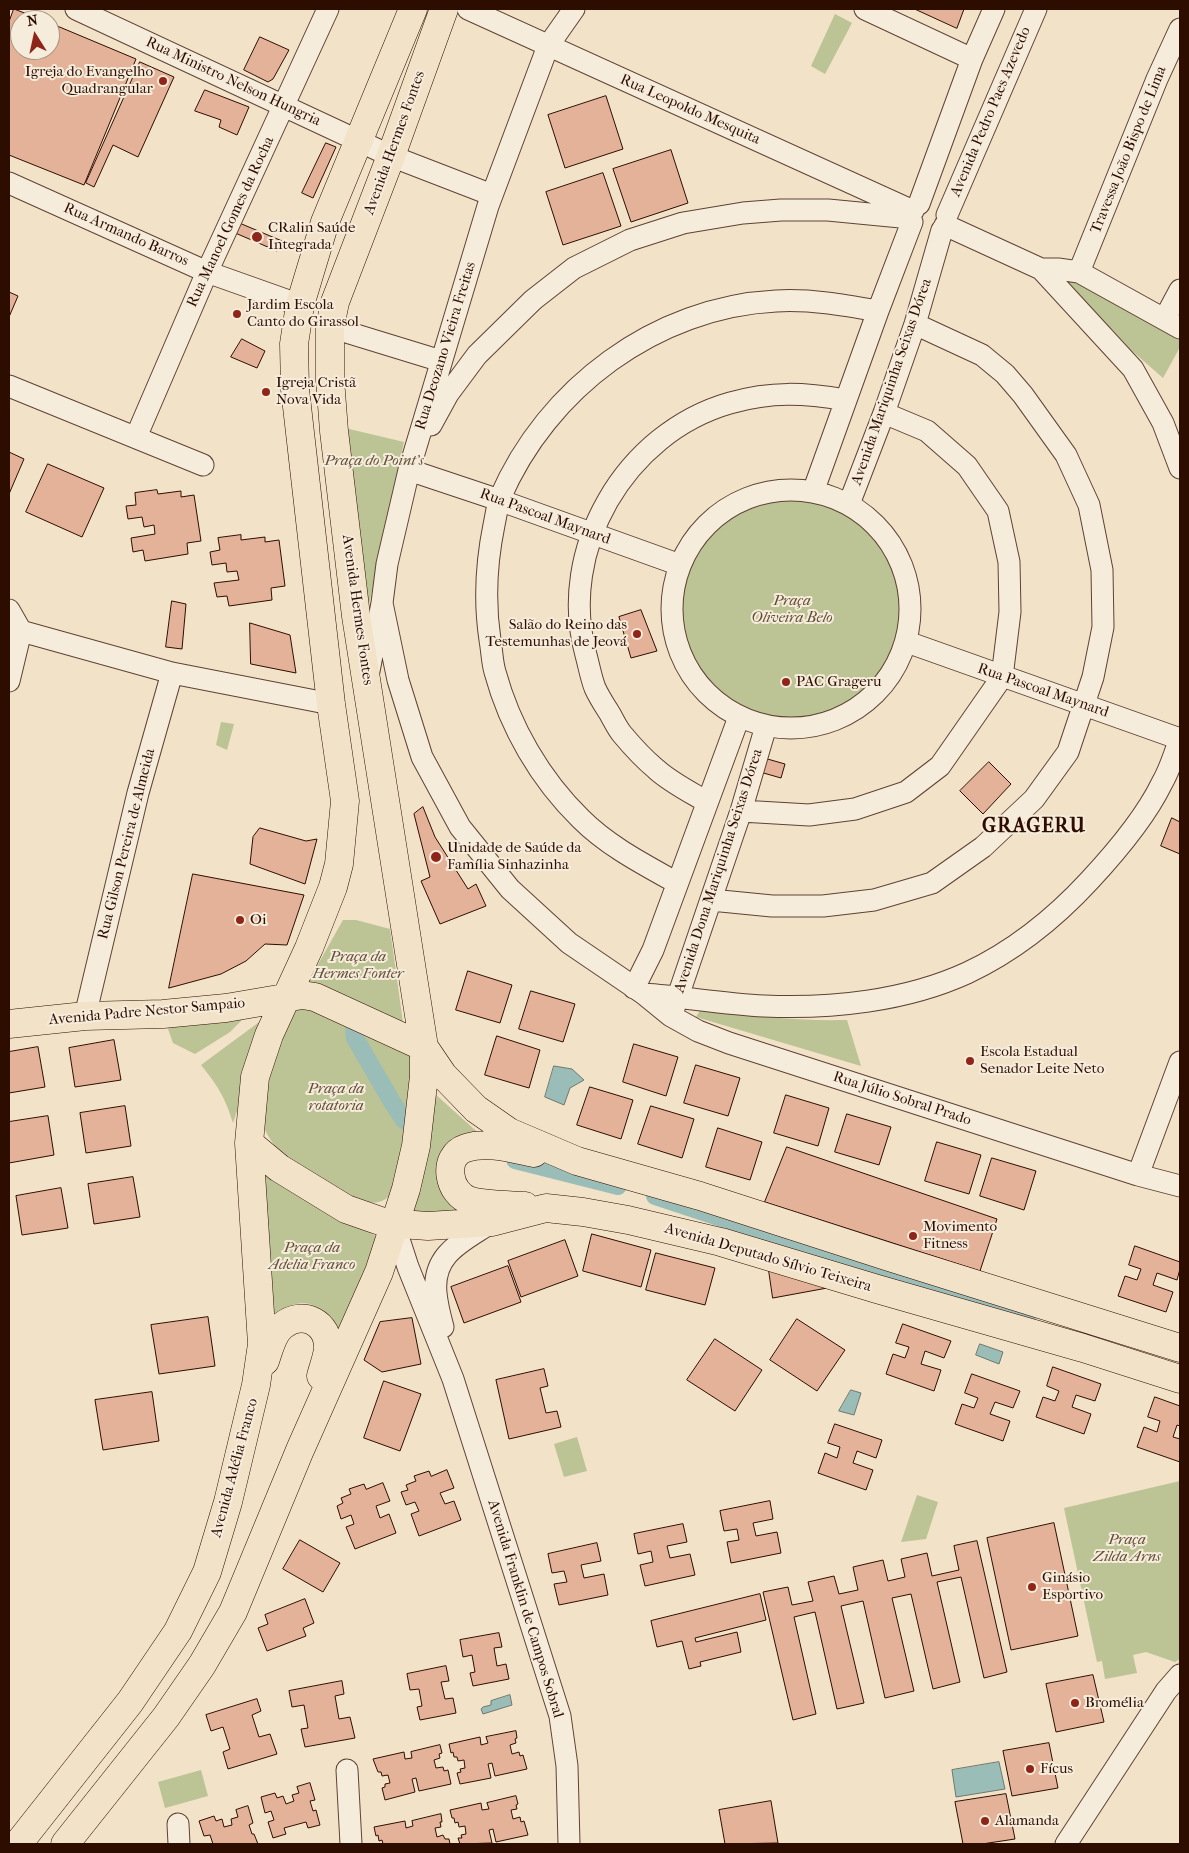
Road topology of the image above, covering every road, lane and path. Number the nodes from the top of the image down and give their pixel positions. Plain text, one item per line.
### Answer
1 (76, 9) edge
2 (414, 9) edge
3 (444, 9) edge
4 (468, 9) edge
5 (574, 9) edge
6 (865, 9) edge
7 (994, 9) edge
8 (1036, 9) edge
9 (321, 11) edge
10 (1180, 30) edge
11 (548, 46) junction
12 (972, 59) junction
13 (284, 106) junction
14 (358, 141) junction
15 (391, 156) junction
16 (9, 184) edge
17 (492, 195) junction
18 (914, 214) junction
19 (945, 223) junction
20 (1041, 269) junction
21 (208, 272) junction
22 (1079, 272) junction
23 (1180, 290) edge
24 (300, 305) junction
25 (878, 311) junction
26 (1173, 323) edge
27 (915, 324) junction
28 (330, 327) junction
29 (441, 361) junction
30 (9, 386) edge
31 (846, 400) junction
32 (884, 413) junction
33 (136, 437) junction
34 (411, 465) junction
35 (203, 466) dead end
36 (1180, 468) edge
37 (813, 492) junction
38 (499, 500) junction
39 (849, 504) junction
40 (591, 534) junction
41 (680, 565) junction
42 (382, 603) junction
43 (9, 610) edge
44 (20, 631) junction
45 (906, 642) junction
46 (172, 673) junction
47 (1002, 677) junction
48 (9, 681) edge
49 (366, 684) junction
50 (331, 704) junction
51 (1085, 706) junction
52 (739, 717) junction
53 (766, 726) junction
54 (1180, 738) edge
55 (707, 802) junction
56 (740, 811) junction
57 (677, 883) junction
58 (710, 900) junction
59 (639, 991) junction
60 (286, 998) junction
61 (675, 1006) junction
62 (85, 1016) junction
63 (9, 1024) edge
64 (269, 1034) joint
65 (424, 1048) junction
66 (1180, 1062) edge
67 (249, 1143) junction
68 (576, 1161) junction
69 (1138, 1175) junction
70 (1180, 1186) edge
71 (546, 1208) junction
72 (492, 1222) junction
73 (394, 1224) junction
74 (1180, 1348) edge
75 (453, 1379) junction
76 (1180, 1380) edge
77 (256, 1385) junction
78 (300, 1450) junction
79 (1180, 1675) edge
80 (348, 1770) dead end
81 (18, 1844) edge
82 (65, 1844) edge
83 (351, 1844) edge
84 (569, 1844) edge
85 (1066, 1844) edge

1 - 13 street, Rua Ministro Nelson Hungria
2 - 14 main road, Avenida Hermes Fontes
3 - 15 main road, Avenida Hermes Fontes
4 - 11 street, Rua Leopoldo Mesquita
5 - 11 street, Rua Deozano Vieira Freitas
6 - 12 street
7 - 12 street
8 - 19 street, Avenida Pedro Paes Azevedo
9 - 13 street, Rua Manoel Gomes da Rocha
10 - 22 street, Travessa João Bispo de Lima
11 - 17 street, Rua Deozano Vieira Freitas
11 - 18 street, Rua Leopoldo Mesquita
12 - 18 street
13 - 14 street, Rua Ministro Nelson Hungria
13 - 21 street, Rua Manoel Gomes da Rocha
14 - 15 street, Rua Ministro Nelson Hungria
14 - 24 main road, Avenida Hermes Fontes
15 - 17 street, Rua Ministro Nelson Hungria
15 - 28 main road, Avenida Hermes Fontes
16 - 21 street, Rua Armando Barros
17 - 29 street, Rua Deozano Vieira Freitas
18 - 19 street
18 - 19 street
18 - 25 street
18 - 34 street
19 - 20 street
19 - 27 street, Avenida Mariquinha Seixas Dórea
20 - 22 street
20 - 36 street
21 - 24 street, Rua Armando Barros
21 - 33 street, Rua Manoel Gomes da Rocha
22 - 26 street
23 - 26 street
24 - 50 main road, Avenida Hermes Fontes
25 - 31 street
25 - 38 street
27 - 32 street, Avenida Mariquinha Seixas Dórea
27 - 51 street
28 - 29 street
28 - 49 main road, Avenida Hermes Fontes
29 - 34 street, Rua Deozano Vieira Freitas
30 - 33 street
31 - 37 street
31 - 40 street
32 - 39 street, Avenida Mariquinha Seixas Dórea
32 - 47 street
33 - 35 street
34 - 38 street, Rua Pascoal Maynard
34 - 42 street, Rua Deozano Vieira Freitas
37 - 39 street
37 - 41 street
38 - 40 street, Rua Pascoal Maynard
38 - 57 street
39 - 45 street
40 - 41 street, Rua Pascoal Maynard
40 - 55 street
41 - 52 street
42 - 49 street, Rua Deozano Vieira Freitas
42 - 59 street, Rua Júlio Sobral Prado
43 - 44 street
44 - 46 street
44 - 48 street
45 - 47 street, Rua Pascoal Maynard
45 - 53 street
46 - 50 street
46 - 62 street, Rua Gilson Pereira de Almeida
47 - 51 street, Rua Pascoal Maynard
47 - 56 street
49 - 65 main road, Avenida Hermes Fontes
50 - 60 main road, Avenida Hermes Fontes
51 - 54 street, Rua Pascoal Maynard
51 - 58 street
52 - 53 street
52 - 55 street, Avenida Dona Mariquinha Seixas Dórea
53 - 56 street, Avenida Dona Mariquinha Seixas Dórea
54 - 61 street
55 - 57 street, Avenida Dona Mariquinha Seixas Dórea
56 - 58 street, Avenida Dona Mariquinha Seixas Dórea
57 - 59 street, Avenida Dona Mariquinha Seixas Dórea
58 - 61 street, Avenida Dona Mariquinha Seixas Dórea
59 - 61 street, Rua Júlio Sobral Prado
60 - 62 main road, Avenida Padre Nestor Sampaio
60 - 64 main road, Avenida Hermes Fontes
60 - 65 main road
61 - 69 street, Rua Júlio Sobral Prado
62 - 63 main road, Avenida Padre Nestor Sampaio
64 - 67 main road, Avenida Adélia Franco
65 - 68 main road
65 - 73 main road, Avenida Hermes Fontes
66 - 69 street
67 - 73 main road, Avenida Deputado Sílvio Teixeira
67 - 77 main road, Avenida Adélia Franco
68 - 71 main road
68 - 74 main road
69 - 70 street, Rua Júlio Sobral Prado
71 - 72 main road, Avenida Deputado Sílvio Teixeira
71 - 76 main road, Avenida Deputado Sílvio Teixeira
72 - 73 main road, Avenida Deputado Sílvio Teixeira
72 - 75 street, Avenida Franklin de Campos Sobral
73 - 75 street, Avenida Franklin de Campos Sobral
73 - 78 main road
75 - 84 street, Avenida Franklin de Campos Sobral
77 - 78 main road
77 - 81 main road, Avenida Adélia Franco
78 - 82 main road
79 - 85 street
80 - 83 street

